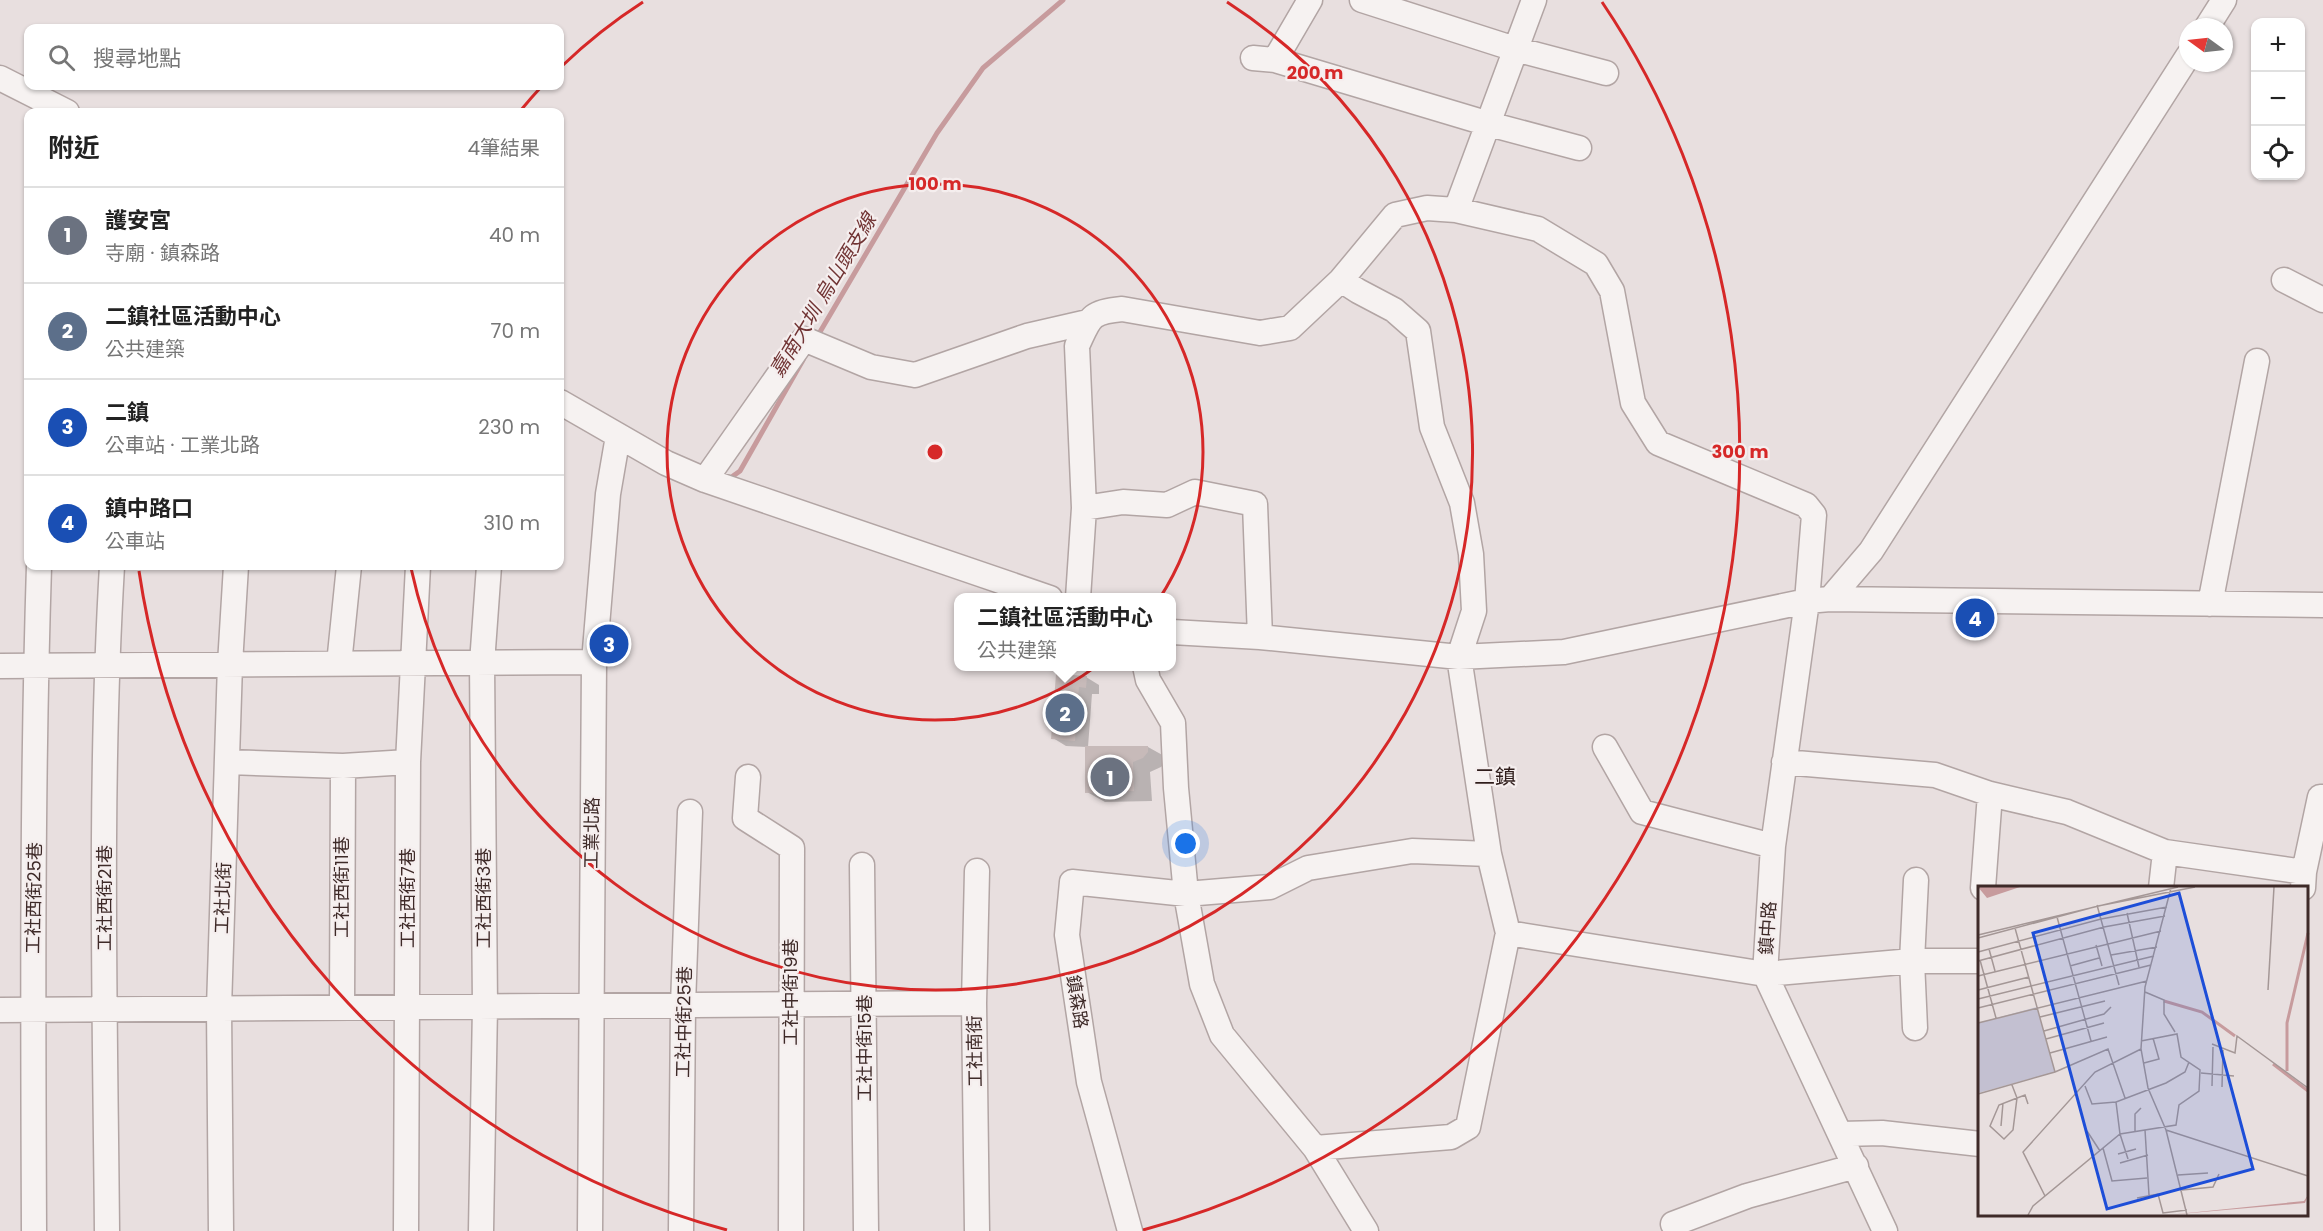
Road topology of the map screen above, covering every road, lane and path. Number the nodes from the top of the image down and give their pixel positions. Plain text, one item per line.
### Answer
1 (1310, 0) edge
2 (1362, 0) edge
3 (2224, 0) edge
4 (1529, 1) edge
5 (2213, 18) edge
6 (1515, 49) junction
7 (2179, 70) edge
8 (1606, 73) dead end
9 (0, 78) edge
10 (59, 108) edge
11 (1489, 124) junction
12 (1579, 148) dead end
13 (1456, 210) junction
14 (1341, 280) junction
15 (2284, 280) dead end
16 (2323, 300) edge
17 (1088, 322) junction
18 (2257, 361) dead end
19 (564, 404) edge
20 (618, 436) junction
21 (705, 480) junction
22 (1084, 508) junction
23 (39, 570) edge
24 (112, 570) edge
25 (236, 570) edge
26 (349, 570) edge
27 (418, 570) edge
28 (489, 570) edge
29 (1038, 593) edge
30 (1078, 593) edge
31 (1818, 600) junction
32 (2210, 604) junction
33 (2323, 605) edge
34 (1176, 632) edge
35 (1260, 637) junction
36 (1459, 657) junction
37 (594, 662) junction
38 (412, 663) junction
39 (482, 663) junction
40 (230, 664) junction
41 (339, 664) junction
42 (36, 665) junction
43 (106, 665) junction
44 (0, 666) edge
45 (1146, 671) edge
46 (1605, 747) dead end
47 (228, 762) junction
48 (408, 762) junction
49 (1784, 762) junction
50 (343, 766) junction
51 (748, 777) dead end
52 (1990, 794) junction
53 (2323, 797) edge
54 (690, 812) dead end
55 (1773, 846) junction
56 (2165, 852) junction
57 (1489, 854) junction
58 (862, 865) dead end
59 (977, 871) dead end
60 (1916, 880) dead end
61 (2303, 880) edge
62 (1983, 886) edge
63 (2161, 886) edge
64 (1186, 894) junction
65 (1508, 933) junction
66 (1978, 958) edge
67 (1912, 961) junction
68 (1765, 974) junction
69 (864, 1003) junction
70 (974, 1003) junction
71 (790, 1004) junction
72 (683, 1005) junction
73 (485, 1006) junction
74 (591, 1006) junction
75 (409, 1007) junction
76 (219, 1008) junction
77 (342, 1008) junction
78 (0, 1010) edge
79 (33, 1010) junction
80 (105, 1010) junction
81 (1915, 1028) dead end
82 (1841, 1134) junction
83 (1978, 1144) edge
84 (1315, 1148) junction
85 (1856, 1166) junction
86 (1673, 1224) dead end
87 (34, 1231) edge
88 (107, 1231) edge
89 (221, 1231) edge
90 (406, 1231) edge
91 (481, 1231) edge
92 (590, 1231) edge
93 (681, 1231) edge
94 (791, 1231) edge
95 (866, 1231) edge
96 (977, 1231) edge
97 (1130, 1231) edge
98 (1366, 1231) edge
99 (1885, 1231) edge

1 - 11 street
2 - 6 street
3 - 5 street
4 - 6 street
6 - 8 street
6 - 11 street
7 - 31 street
9 - 10 street
11 - 12 street
11 - 13 street
13 - 14 street, 鎮中路
13 - 31 street, 鎮中路
14 - 17 street, 鎮中路
14 - 36 street
15 - 16 street
17 - 21 street, 鎮中路
17 - 22 street
18 - 32 street
19 - 20 street
20 - 21 street
20 - 37 street, 工業北路
21 - 29 street
22 - 30 street
22 - 35 street
23 - 42 street, 工社西街25巷
24 - 43 street, 工社西街21巷
25 - 40 street, 工社北街
26 - 41 street
27 - 38 street, 工社西街7巷
28 - 39 street, 工社西街3巷
31 - 32 street
31 - 36 street
31 - 49 street, 鎮中路
32 - 33 street
34 - 35 street
35 - 36 street
36 - 57 street
37 - 39 street
37 - 74 street, 工業北路
38 - 39 street
38 - 41 street
38 - 48 street, 工社西街7巷
39 - 73 street, 工社西街3巷
40 - 41 street
40 - 43 street
40 - 47 street, 工社北街
42 - 43 street
42 - 44 street
42 - 79 street, 工社西街25巷
43 - 80 street, 工社西街21巷
45 - 64 street
46 - 55 street
47 - 50 street
47 - 76 street, 工社北街
48 - 50 street
48 - 75 street, 工社西街7巷
49 - 52 street
49 - 55 street, 鎮中路
50 - 77 street, 工社西街11巷
51 - 71 street, 工社中街19巷
52 - 56 street
52 - 62 street
53 - 61 street
54 - 72 street, 工社中街25巷
55 - 68 street, 鎮中路
56 - 61 street
56 - 63 street
57 - 64 street
57 - 65 street
58 - 69 street, 工社中街15巷
59 - 70 street, 工社南街
60 - 67 street
64 - 84 street
64 - 97 street, 鎮森路
65 - 68 street
65 - 84 street
66 - 67 street
67 - 68 street
67 - 81 street
68 - 82 street, 鎮中路
69 - 70 street
69 - 71 street
69 - 95 street, 工社中街15巷
70 - 96 street, 工社南街
71 - 72 street
71 - 94 street, 工社中街19巷
72 - 74 street
72 - 93 street, 工社中街25巷
73 - 74 street
73 - 75 street
73 - 91 street, 工社西街3巷
74 - 92 street, 工業北路
75 - 77 street
75 - 90 street, 工社西街7巷
76 - 77 street
76 - 80 street
76 - 89 street, 工社北街
78 - 79 street
79 - 80 street
79 - 87 street, 工社西街25巷
80 - 88 street, 工社西街21巷
82 - 83 street
82 - 85 street, 鎮中路
84 - 98 street
85 - 86 street
85 - 99 street, 鎮中路

